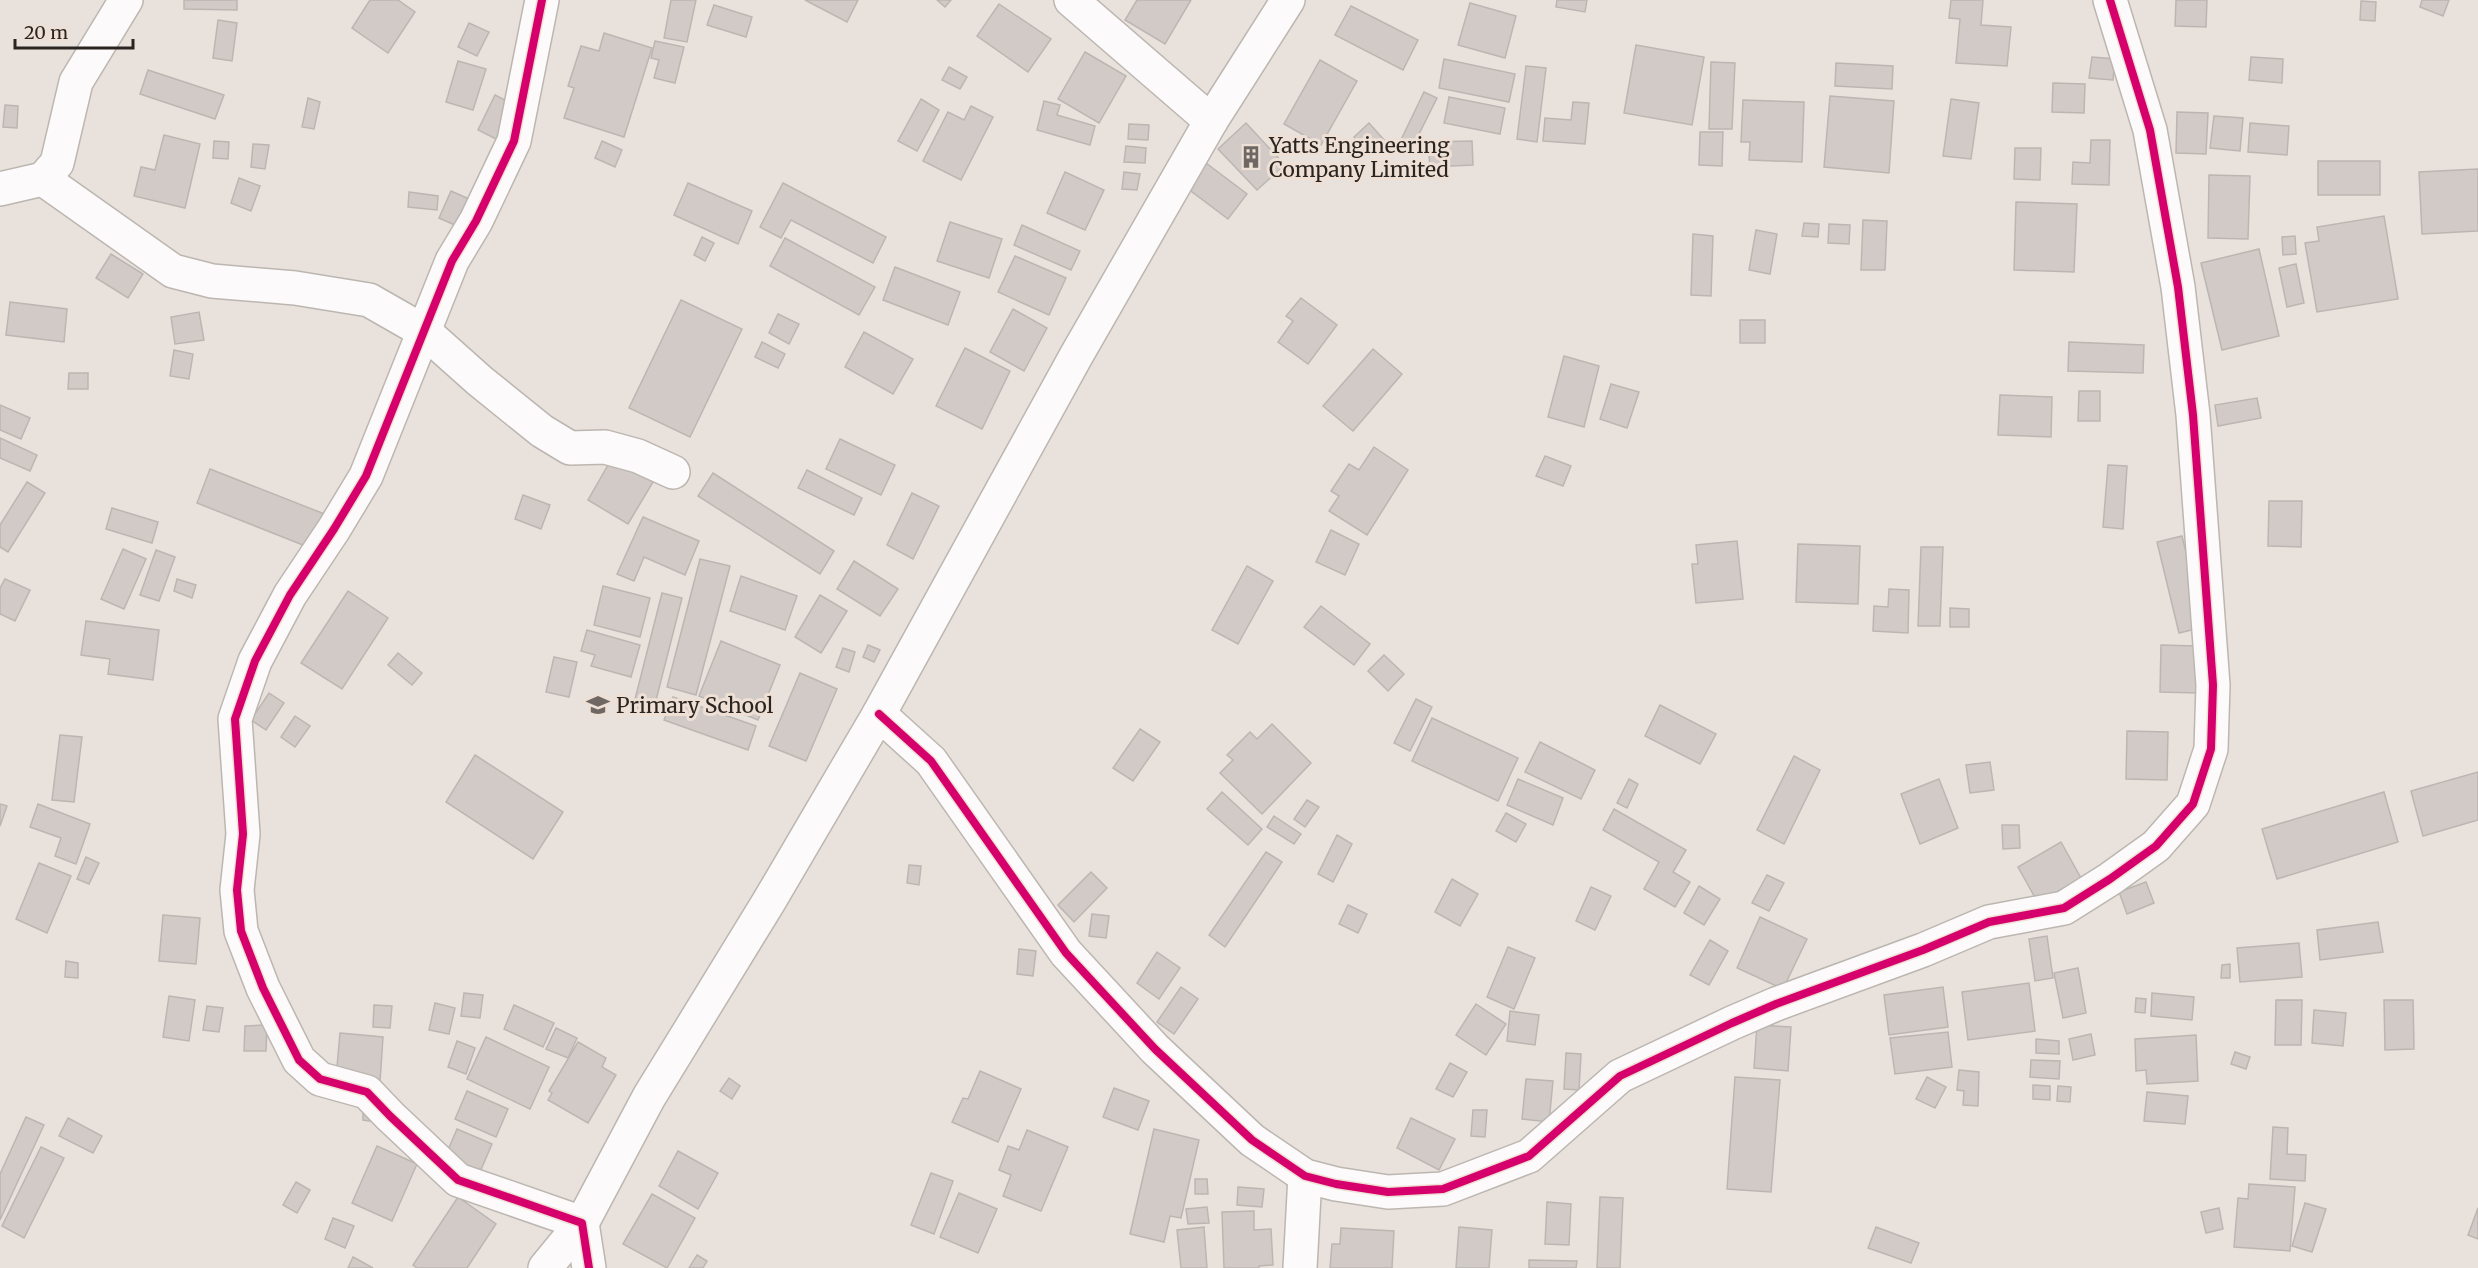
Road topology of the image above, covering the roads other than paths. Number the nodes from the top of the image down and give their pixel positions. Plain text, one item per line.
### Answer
1 (126, 0) edge
2 (542, 0) edge
3 (1071, 0) edge
4 (1288, 0) edge
5 (2110, 0) edge
6 (1211, 121) junction
7 (43, 179) junction
8 (0, 189) edge
9 (425, 332) junction
10 (673, 472) dead end
11 (879, 714) junction
12 (1305, 1176) junction
13 (582, 1223) junction
14 (545, 1268) edge
15 (589, 1268) edge
16 (1300, 1268) edge

1 - 7 street
2 - 9 street
3 - 6 street
4 - 6 street
5 - 12 street
6 - 11 street
7 - 8 street
7 - 9 street
9 - 10 street
9 - 13 street
11 - 12 street
11 - 13 street
12 - 16 street
13 - 14 street
13 - 15 street

